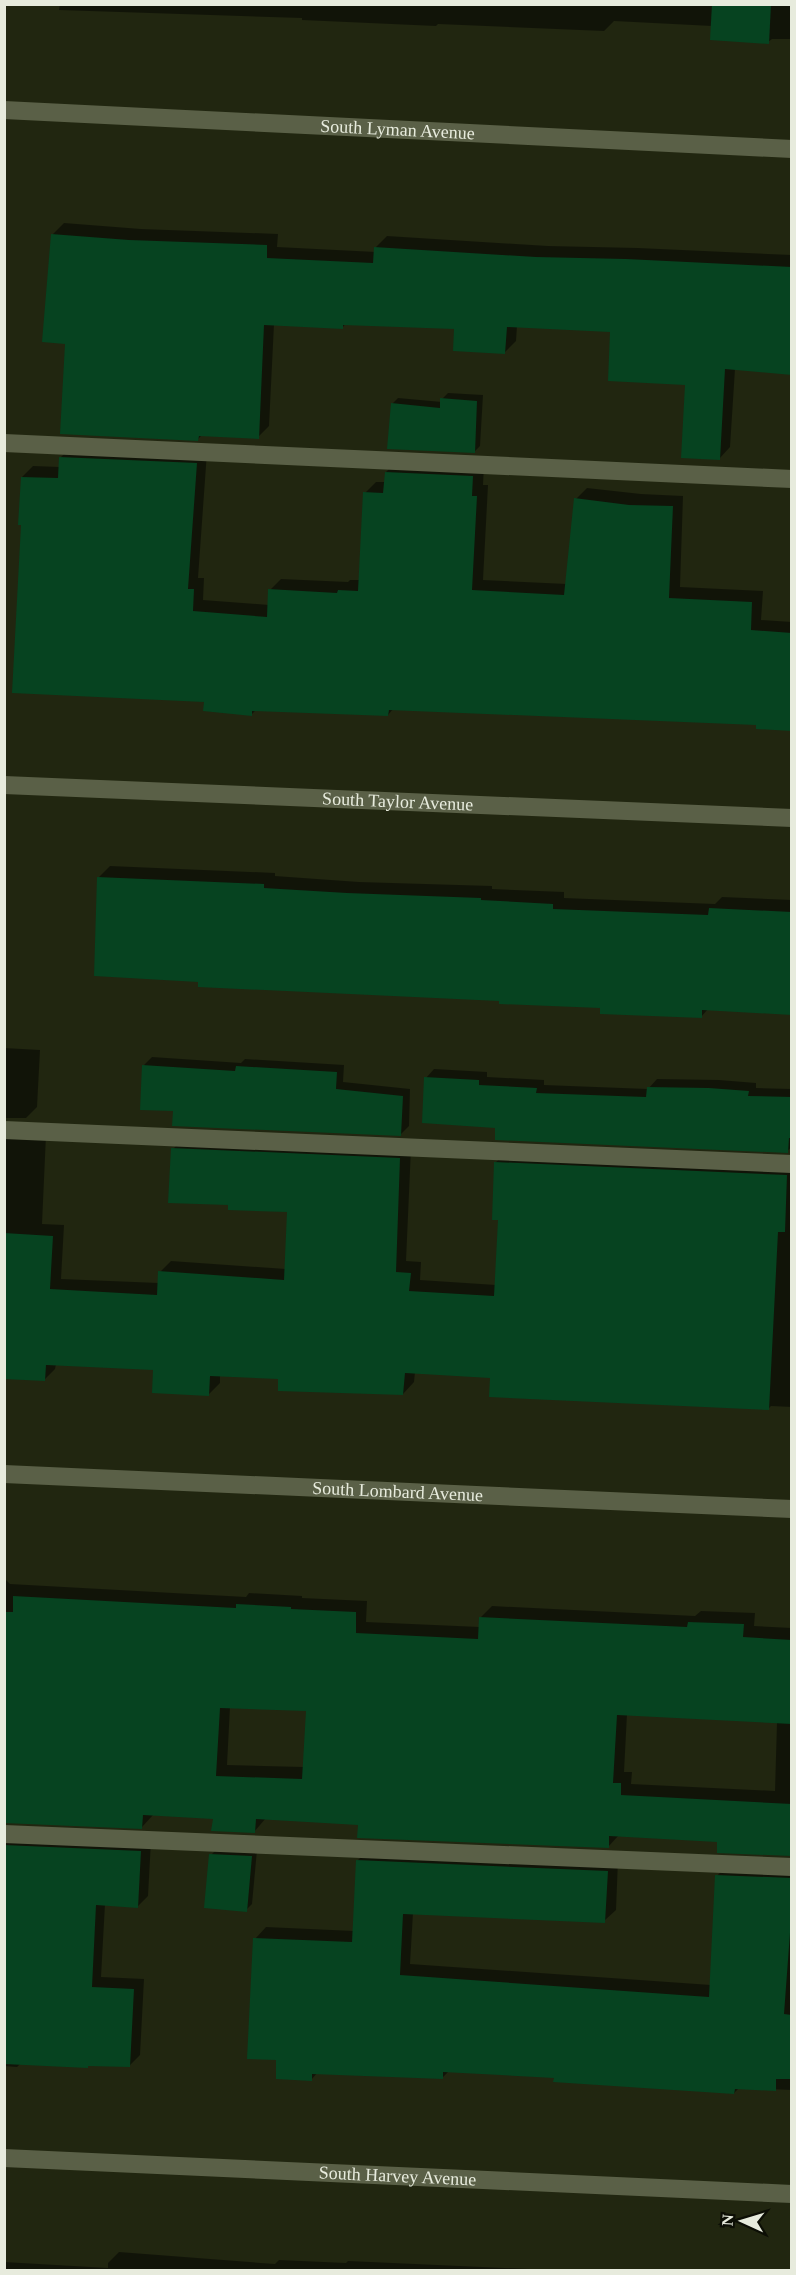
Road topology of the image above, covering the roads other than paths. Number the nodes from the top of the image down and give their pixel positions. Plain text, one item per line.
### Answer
1 (4, 110) edge
2 (792, 149) edge
3 (4, 444) edge
4 (792, 479) edge
5 (4, 785) edge
6 (792, 818) edge
7 (4, 1130) edge
8 (792, 1164) edge
9 (4, 1474) edge
10 (792, 1509) edge
11 (4, 1834) edge
12 (792, 1867) edge
13 (4, 2158) edge
14 (792, 2194) edge

1 - 2 street, South Lyman Avenue
3 - 4 street
5 - 6 street, South Taylor Avenue
7 - 8 street
9 - 10 street, South Lombard Avenue
11 - 12 street
13 - 14 street, South Harvey Avenue

